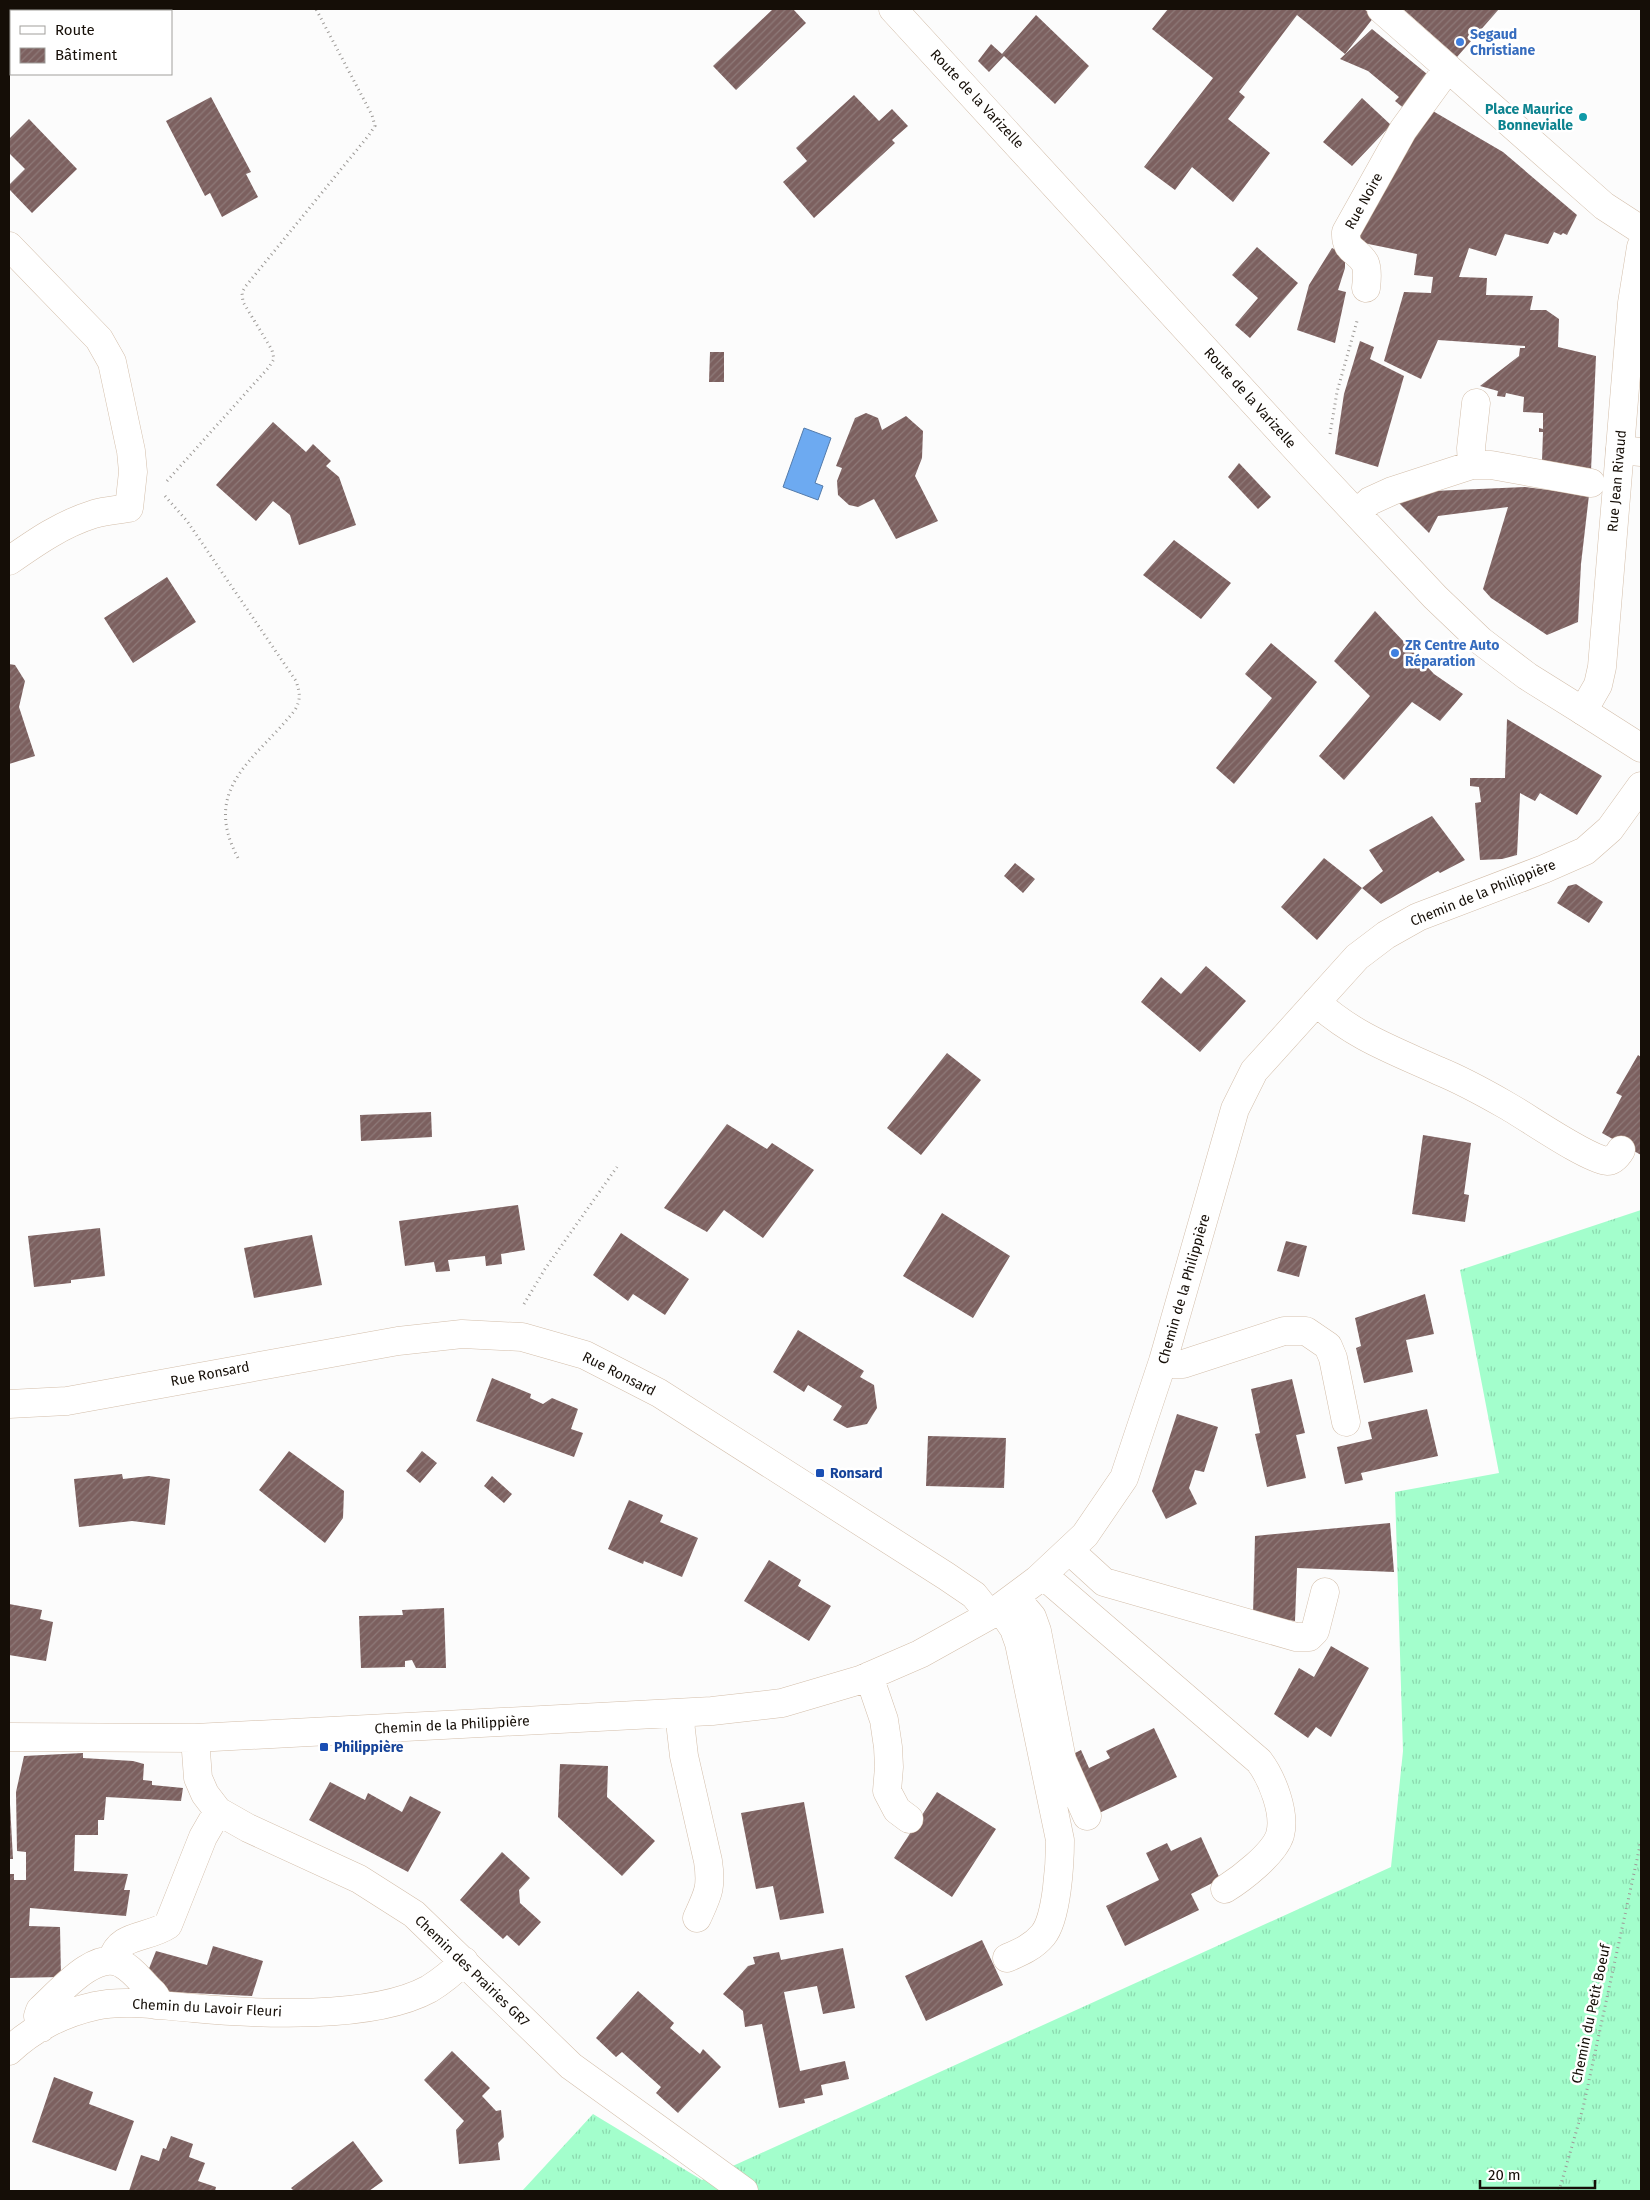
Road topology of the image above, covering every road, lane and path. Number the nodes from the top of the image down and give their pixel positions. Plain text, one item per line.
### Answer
1 (316, 9) edge
2 (893, 9) edge
3 (1381, 9) edge
4 (1448, 68) junction
5 (1641, 230) edge
6 (9, 246) edge
7 (1641, 247) edge
8 (1366, 288) joint
9 (1476, 403) dead end
10 (1331, 432) dead end
11 (1631, 451) edge
12 (1472, 465) junction
13 (1591, 483) dead end
14 (159, 488) junction
15 (129, 508) junction
16 (1357, 513) junction
17 (9, 561) edge
18 (1583, 711) junction
19 (1641, 748) edge
20 (1641, 786) edge
21 (238, 858) dead end
22 (1316, 1002) junction
23 (1622, 1150) dead end
24 (617, 1167) dead end
25 (517, 1336) junction
26 (1163, 1362) junction
27 (9, 1404) edge
28 (1346, 1422) dead end
29 (1069, 1550) junction
30 (1043, 1575) junction
31 (1325, 1592) dead end
32 (1002, 1607) junction
33 (869, 1676) junction
34 (679, 1713) junction
35 (9, 1737) edge
36 (194, 1738) junction
37 (218, 1811) junction
38 (1087, 1816) dead end
39 (909, 1819) dead end
40 (1641, 1841) edge
41 (1224, 1889) dead end
42 (697, 1918) dead end
43 (1007, 1958) dead end
44 (112, 1960) junction
45 (464, 1961) junction
46 (156, 2005) junction
47 (41, 2028) junction
48 (9, 2051) edge
49 (744, 2191) edge
50 (1559, 2191) edge

1 - 14 path
2 - 16 street, Route de la Varizelle
3 - 4 street
4 - 5 street
4 - 8 street, Rue Noire
6 - 15 street
7 - 11 street, Rue Jean Rivaud
8 - 10 path
9 - 12 street
11 - 18 street, Rue Jean Rivaud
12 - 13 street
12 - 16 street
14 - 15 path
14 - 21 path
15 - 17 street
16 - 18 street, Route de la Varizelle
18 - 19 street, Route de la Varizelle
20 - 22 street, Chemin de la Philippière
22 - 23 street
22 - 26 street, Chemin de la Philippière
24 - 25 path
25 - 27 street, Rue Ronsard
25 - 32 street, Rue Ronsard
26 - 28 street
26 - 29 street, Chemin de la Philippière
29 - 30 street, Chemin de la Philippière
29 - 31 street
30 - 32 street, Chemin de la Philippière
30 - 41 street
32 - 33 street, Chemin de la Philippière
32 - 38 street
32 - 43 street
33 - 34 street, Chemin de la Philippière
33 - 39 street
34 - 36 street, Chemin de la Philippière
34 - 42 street
35 - 36 street, Chemin de la Philippière
36 - 37 street, Chemin des Prairies GR7
37 - 44 street
37 - 45 street, Chemin des Prairies GR7
40 - 50 path, Chemin du Petit Boeuf
44 - 46 street
44 - 47 street
45 - 46 street, Chemin du Lavoir Fleuri
45 - 49 street, Chemin des Prairies GR7
46 - 47 street, Chemin du Lavoir Fleuri
47 - 48 street, Chemin du Lavoir Fleuri

